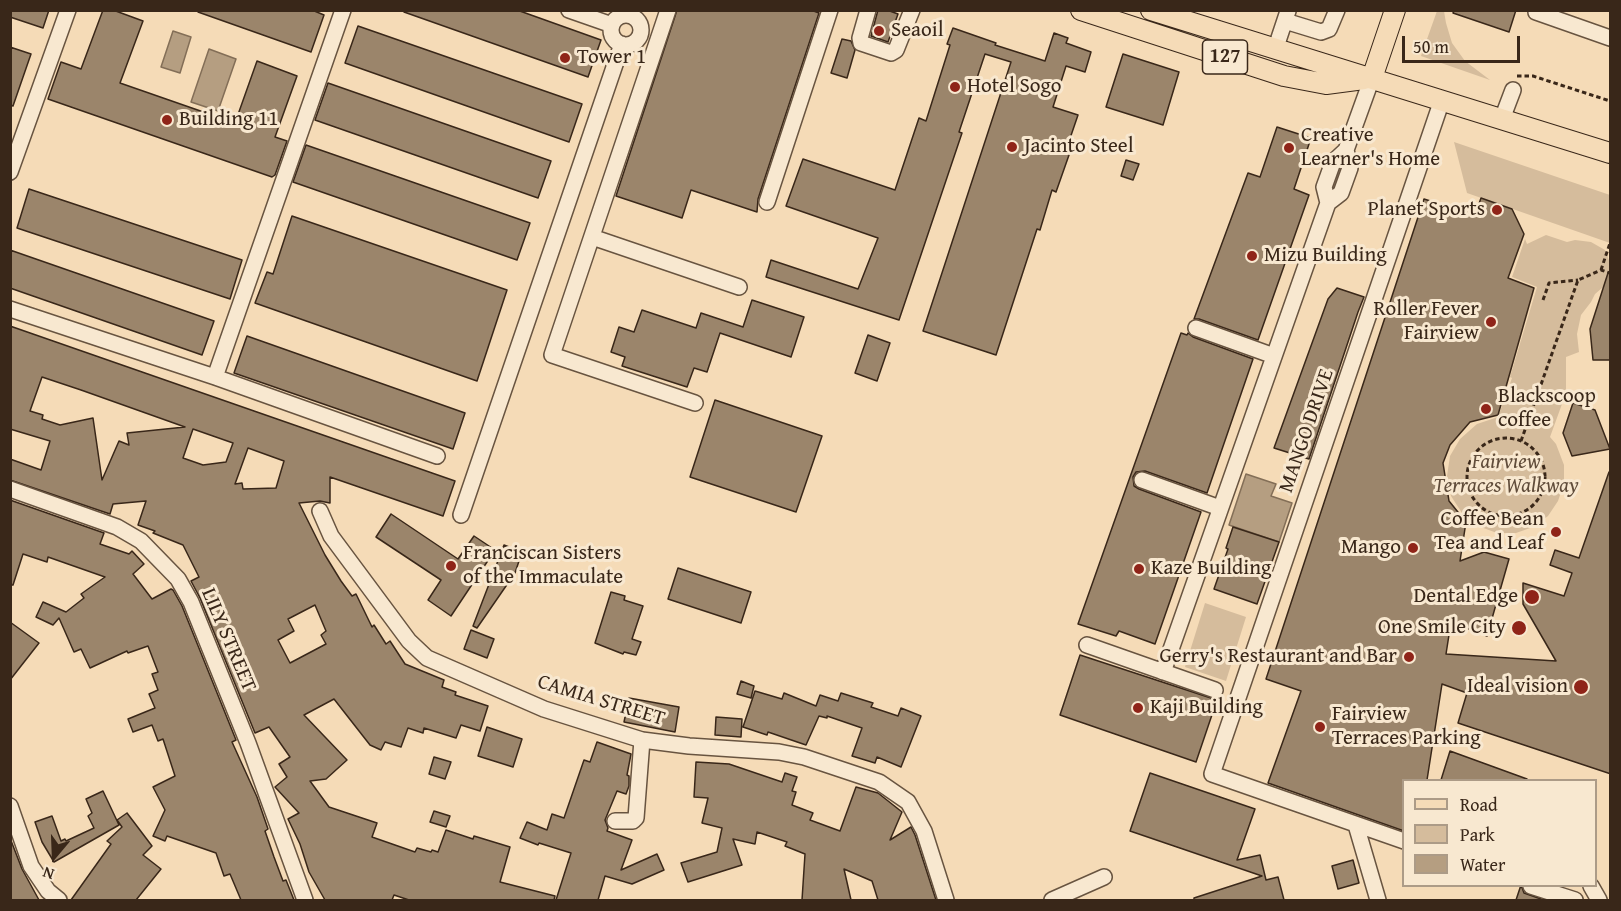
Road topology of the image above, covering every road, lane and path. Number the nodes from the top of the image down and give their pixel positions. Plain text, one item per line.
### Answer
1 (68, 10) edge
2 (344, 10) edge
3 (569, 10) edge
4 (668, 10) edge
5 (830, 10) edge
6 (868, 10) edge
7 (1081, 10) edge
8 (1151, 10) edge
9 (1337, 10) edge
10 (1395, 10) edge
11 (1536, 10) edge
12 (909, 11) edge
13 (1287, 16) edge
14 (619, 17) edge
15 (641, 17) edge
16 (1611, 38) edge
17 (622, 44) junction
18 (1275, 50) junction
19 (1372, 78) junction
20 (1512, 83) joint
21 (1442, 100) junction
22 (1611, 101) edge
23 (1502, 119) junction
24 (1611, 153) edge
25 (10, 172) edge
26 (767, 202) dead end
27 (592, 237) junction
28 (1611, 243) edge
29 (1601, 270) junction
30 (1611, 273) edge
31 (1578, 280) junction
32 (739, 287) dead end
33 (1543, 300) dead end
34 (10, 309) edge
35 (1196, 328) dead end
36 (1274, 356) junction
37 (215, 377) junction
38 (695, 404) dead end
39 (1521, 441) junction
40 (437, 456) dead end
41 (1142, 480) dead end
42 (10, 489) edge
43 (1220, 508) junction
44 (320, 511) dead end
45 (460, 515) dead end
46 (1087, 645) dead end
47 (1162, 672) junction
48 (1215, 690) dead end
49 (642, 740) junction
50 (10, 806) edge
51 (615, 821) dead end
52 (1356, 825) junction
53 (1402, 841) edge
54 (1104, 877) dead end
55 (1537, 887) edge
56 (59, 900) edge
57 (305, 900) edge
58 (946, 900) edge
59 (1052, 900) edge
60 (1378, 900) edge
61 (1575, 900) edge

1 - 25 street
2 - 37 street
3 - 14 street
4 - 27 street
5 - 26 street
6 - 12 street
7 - 19 main road, 127
8 - 18 main road, 127
9 - 13 street
10 - 19 main road
11 - 16 street
13 - 18 street
14 - 15 street
14 - 17 street
15 - 17 street
17 - 45 street
18 - 19 main road, 127
19 - 21 main road, 127
19 - 36 street
20 - 22 path
20 - 23 street
21 - 23 main road, 127
21 - 52 street, MANGO DRIVE
23 - 24 main road, 127
27 - 32 street
27 - 38 street
28 - 29 path
29 - 30 path
29 - 31 path
31 - 33 path
31 - 39 path
34 - 37 street
35 - 36 street
36 - 43 street
37 - 40 street
39 - 39 path
41 - 43 street
42 - 57 street, LILY STREET
43 - 47 street
44 - 49 street, CAMIA STREET
46 - 47 street
47 - 48 street
49 - 51 street
49 - 58 street, CAMIA STREET
50 - 56 street
52 - 53 street
52 - 60 street
54 - 59 street
55 - 61 street

